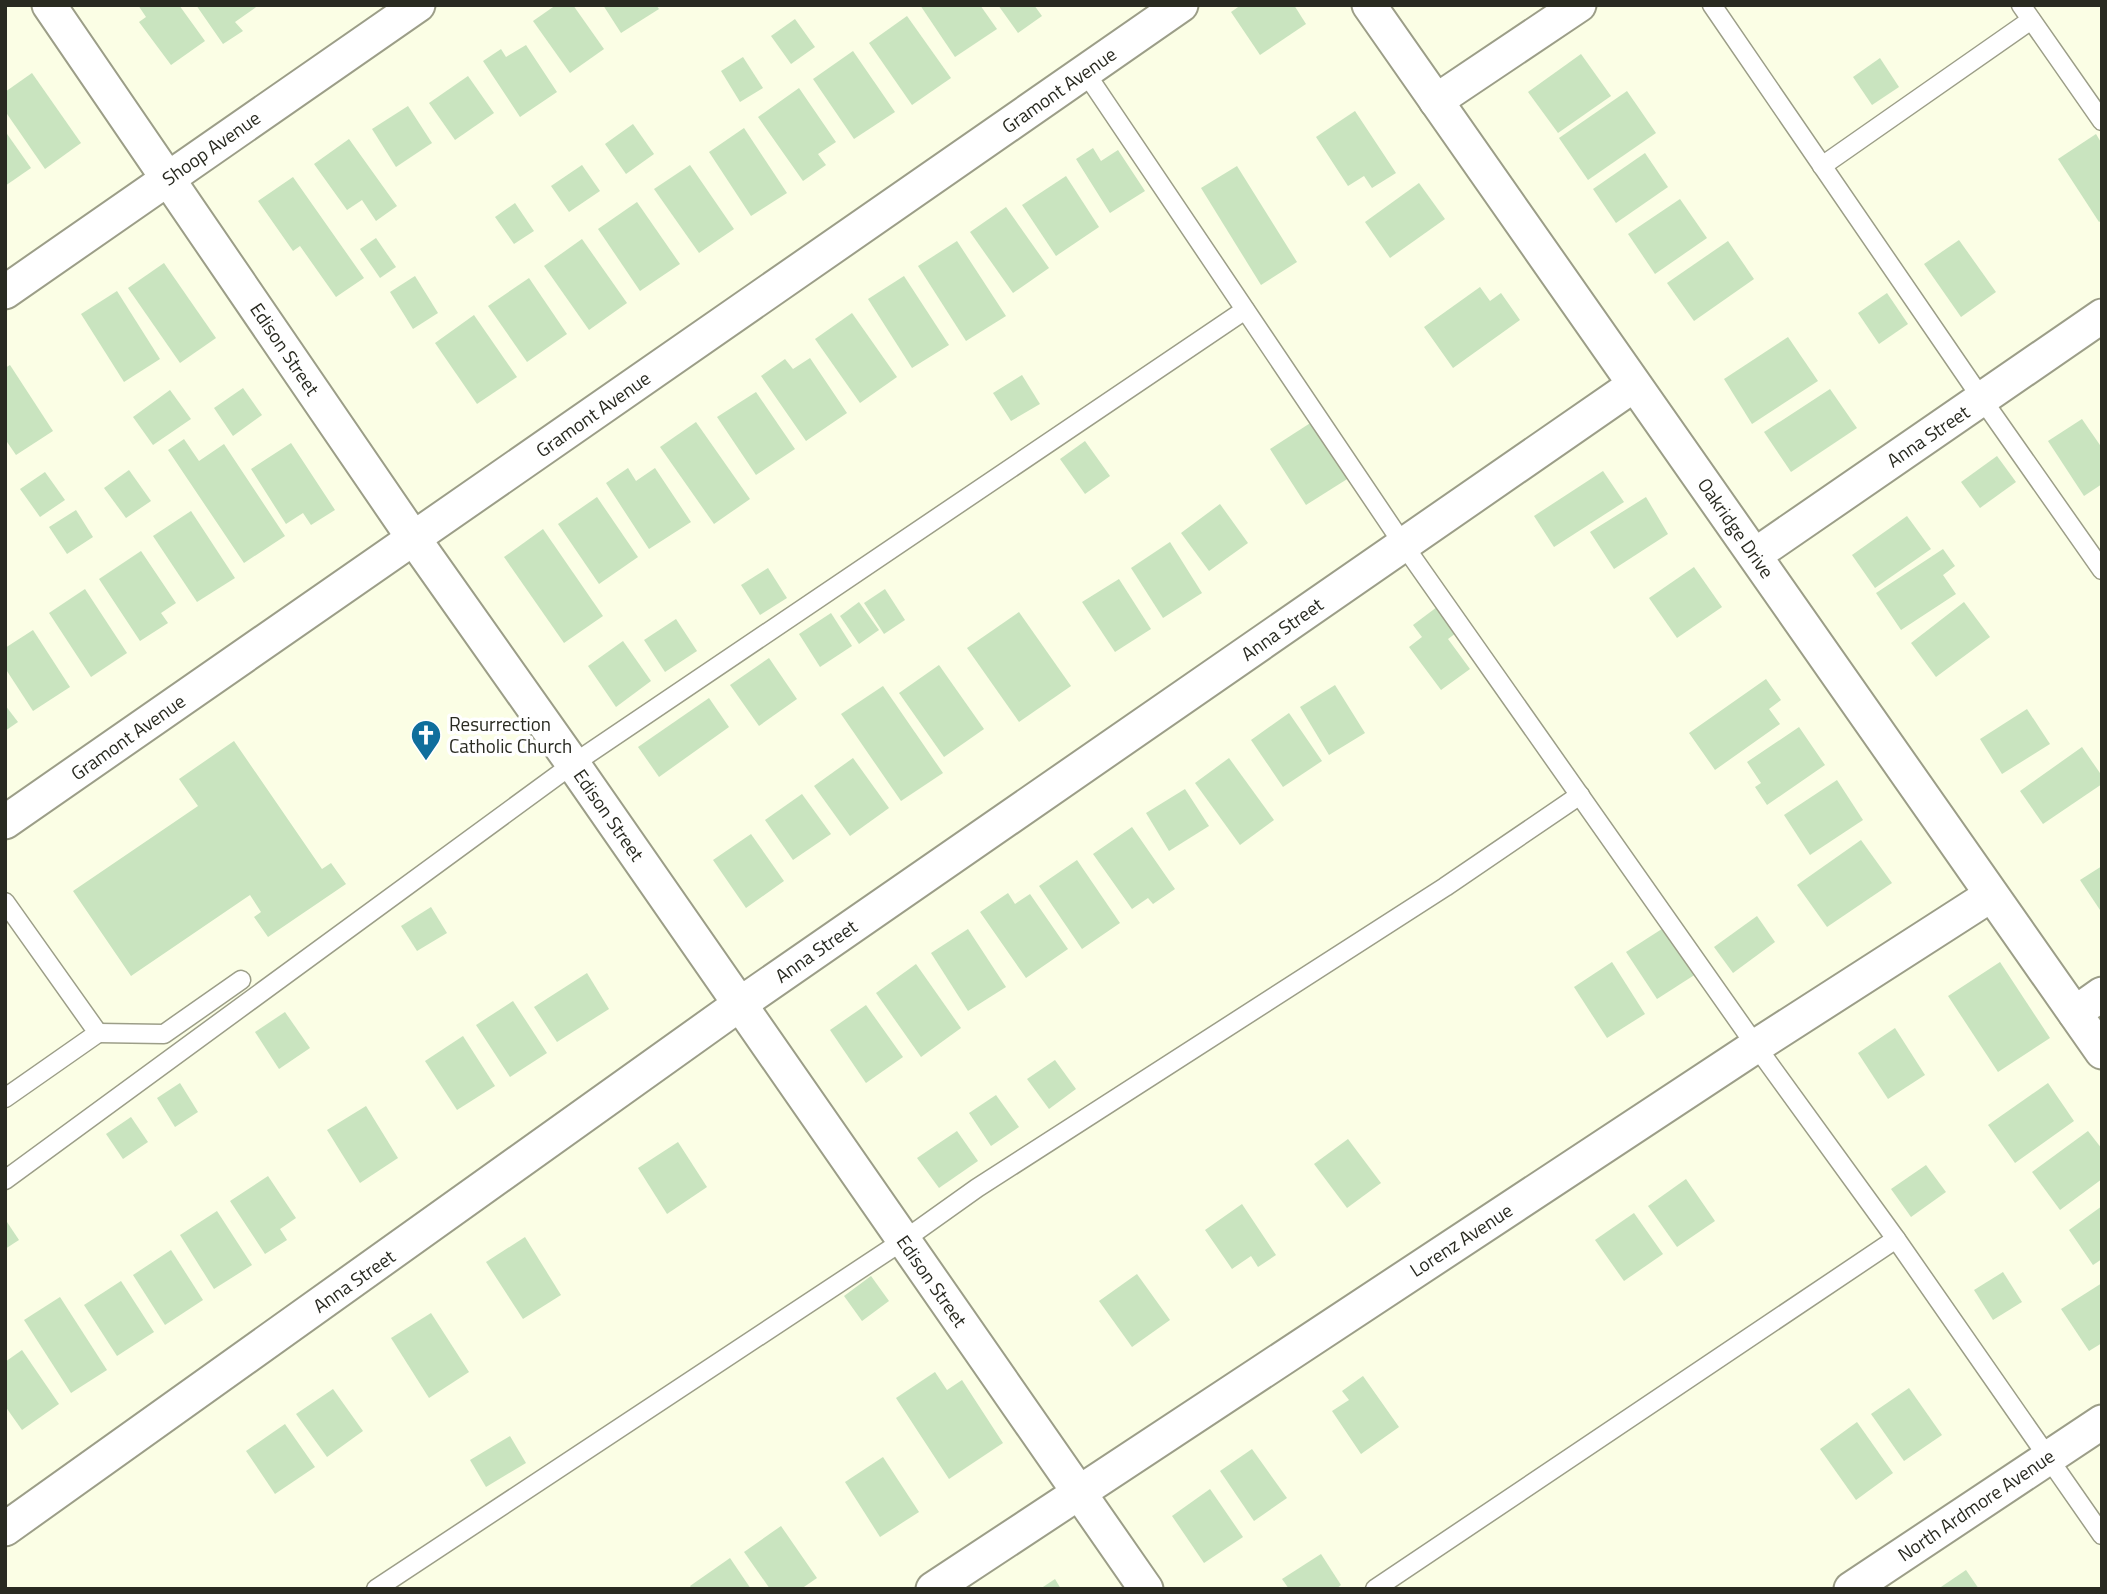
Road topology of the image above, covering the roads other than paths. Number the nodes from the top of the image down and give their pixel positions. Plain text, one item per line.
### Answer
1 (49, 5) edge
2 (418, 5) edge
3 (1181, 5) edge
4 (1369, 5) edge
5 (1579, 5) edge
6 (1712, 5) edge
7 (2026, 13) edge
8 (1085, 72) junction
9 (1436, 101) junction
10 (2102, 121) edge
11 (1822, 166) junction
12 (168, 178) junction
13 (5, 292) edge
14 (1245, 310) junction
15 (2102, 316) edge
16 (1634, 385) junction
17 (1982, 399) junction
18 (414, 539) junction
19 (1403, 544) junction
20 (1755, 555) junction
21 (2102, 570) edge
22 (573, 764) junction
23 (1580, 795) junction
24 (5, 822) edge
25 (1991, 895) junction
26 (5, 902) edge
27 (241, 980) dead end
28 (2102, 994) edge
29 (740, 1004) junction
30 (2075, 1013) junction
31 (98, 1033) junction
32 (1756, 1046) junction
33 (2102, 1052) edge
34 (5, 1098) edge
35 (5, 1180) edge
36 (1896, 1239) junction
37 (904, 1240) junction
38 (2102, 1422) edge
39 (2048, 1458) junction
40 (1079, 1492) junction
41 (5, 1529) edge
42 (2102, 1535) edge
43 (376, 1589) edge
44 (933, 1589) edge
45 (1146, 1589) edge
46 (1375, 1589) edge
47 (1851, 1589) edge

1 - 12 street, Edison Street
2 - 12 street, Shoop Avenue
3 - 8 street, Gramont Avenue
4 - 9 street, Oakridge Drive
5 - 9 street
6 - 11 lane
7 - 10 lane
7 - 11 lane
8 - 14 lane
8 - 18 street, Gramont Avenue
9 - 16 street, Oakridge Drive
11 - 17 lane
12 - 13 street, Shoop Avenue
12 - 18 street, Edison Street
14 - 19 lane
14 - 22 lane
15 - 17 street, Anna Street
16 - 19 street, Anna Street
16 - 20 street, Oakridge Drive
17 - 20 street, Anna Street
17 - 21 lane
18 - 22 street, Edison Street
18 - 24 street, Gramont Avenue
19 - 23 lane
19 - 29 street, Anna Street
20 - 25 street, Oakridge Drive
22 - 29 street, Edison Street
22 - 35 lane
23 - 32 lane
23 - 37 lane
25 - 30 street, Oakridge Drive
25 - 32 street, Lorenz Avenue
26 - 31 lane
27 - 31 lane
28 - 30 street
29 - 37 street, Edison Street
29 - 41 street, Anna Street
30 - 33 street, Oakridge Drive
31 - 34 lane
32 - 36 lane
32 - 40 street, Lorenz Avenue
36 - 39 lane
36 - 46 lane
37 - 40 street, Edison Street
37 - 43 lane
38 - 39 street, North Ardmore Avenue
39 - 42 lane
39 - 47 street, North Ardmore Avenue
40 - 44 street, Lorenz Avenue
40 - 45 street, Edison Street

